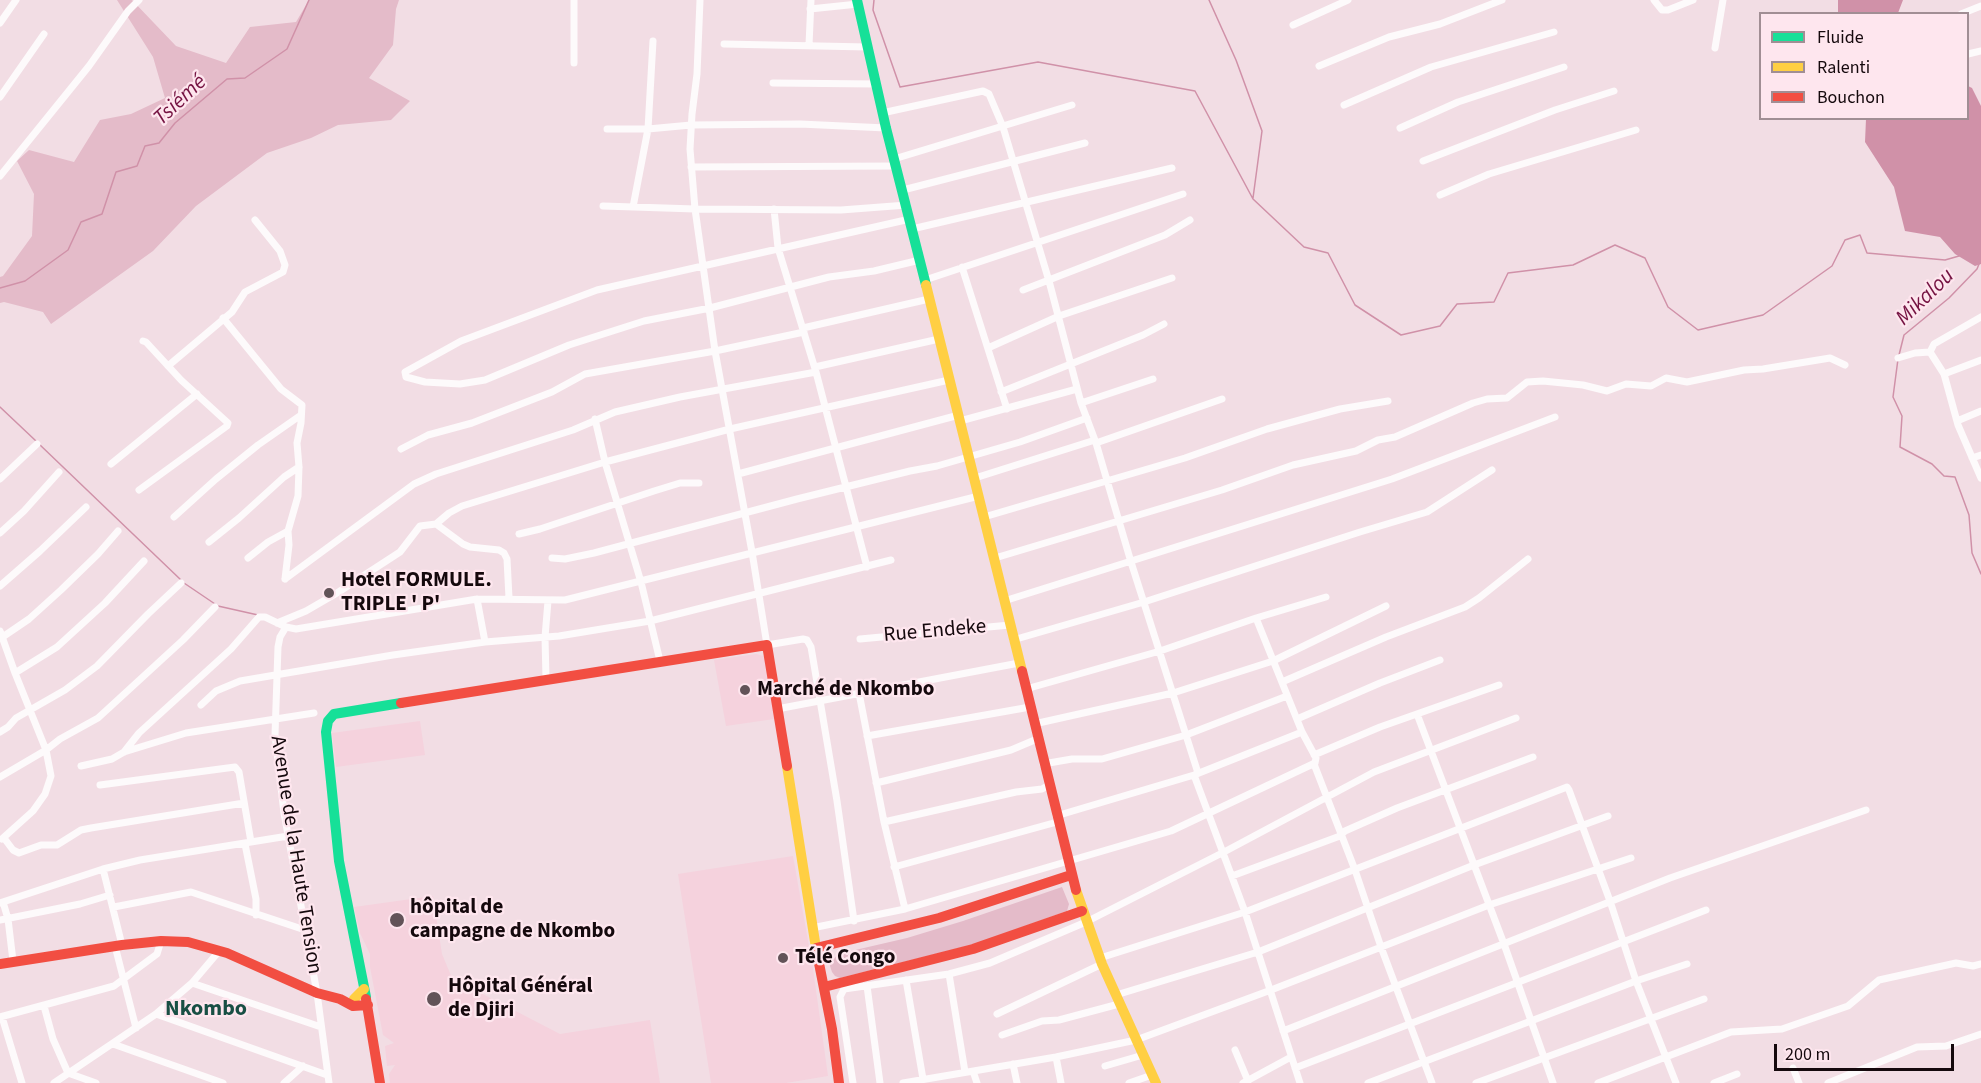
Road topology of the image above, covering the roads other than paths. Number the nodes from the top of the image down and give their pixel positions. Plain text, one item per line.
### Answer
1 (16, 0) edge
2 (139, 0) edge
3 (574, 0) edge
4 (700, 0) edge
5 (811, 0) edge
6 (1348, 0) edge
7 (1502, 0) edge
8 (1654, 0) edge
9 (1693, 0) edge
10 (1723, 0) edge
11 (858, 2) edge
12 (1981, 6) edge
13 (810, 9) junction
14 (1966, 12) edge
15 (0, 23) edge
16 (1293, 25) dead end
17 (1554, 32) dead end
18 (44, 34) dead end
19 (653, 41) dead end
20 (724, 44) dead end
21 (809, 45) junction
22 (867, 47) junction
23 (1715, 48) dead end
24 (574, 63) dead end
25 (1319, 66) dead end
26 (1564, 67) dead end
27 (773, 83) dead end
28 (876, 84) junction
29 (1614, 91) dead end
30 (0, 97) edge
31 (1071, 105) dead end
32 (1344, 105) dead end
33 (882, 113) junction
34 (691, 125) junction
35 (1003, 127) junction
36 (885, 128) junction
37 (1400, 128) dead end
38 (607, 129) dead end
39 (648, 129) junction
40 (1636, 130) dead end
41 (1085, 142) dead end
42 (1423, 161) dead end
43 (895, 162) junction
44 (1013, 162) junction
45 (691, 167) junction
46 (1172, 168) dead end
47 (0, 176) edge
48 (903, 190) junction
49 (1183, 194) dead end
50 (1440, 195) dead end
51 (1025, 203) junction
52 (603, 206) dead end
53 (907, 206) junction
54 (633, 207) junction
55 (695, 209) junction
56 (774, 209) junction
57 (255, 220) dead end
58 (1190, 220) dead end
59 (911, 224) junction
60 (1036, 242) junction
61 (778, 248) junction
62 (920, 260) junction
63 (703, 266) junction
64 (962, 267) junction
65 (1172, 278) dead end
66 (925, 280) junction
67 (1049, 280) junction
68 (789, 286) junction
69 (1023, 290) dead end
70 (929, 299) junction
71 (710, 308) junction
72 (1059, 316) junction
73 (1981, 317) edge
74 (223, 318) junction
75 (1164, 324) dead end
76 (803, 330) junction
77 (939, 339) junction
78 (143, 341) dead end
79 (988, 348) junction
80 (715, 351) junction
81 (1930, 352) junction
82 (1898, 358) dead end
83 (1981, 360) edge
84 (1070, 363) junction
85 (1845, 365) dead end
86 (168, 366) junction
87 (815, 369) junction
88 (1944, 374) junction
89 (1153, 379) dead end
90 (949, 380) junction
91 (723, 389) junction
92 (1077, 389) junction
93 (1001, 392) junction
94 (197, 394) junction
95 (1222, 399) dead end
96 (1388, 401) dead end
97 (1082, 403) junction
98 (825, 407) junction
99 (1006, 408) junction
100 (1981, 411) edge
101 (301, 415) junction
102 (1555, 417) dead end
103 (959, 418) junction
104 (1087, 418) junction
105 (595, 419) junction
106 (1957, 421) junction
107 (730, 429) junction
108 (1095, 441) junction
109 (37, 444) dead end
110 (837, 447) junction
111 (401, 449) dead end
112 (1981, 454) edge
113 (969, 457) junction
114 (1972, 458) junction
115 (605, 462) junction
116 (111, 464) dead end
117 (299, 467) junction
118 (1492, 470) dead end
119 (59, 472) dead end
120 (738, 474) junction
121 (0, 478) edge
122 (975, 478) junction
123 (1981, 478) edge
124 (1107, 480) junction
125 (699, 483) dead end
126 (846, 487) junction
127 (139, 489) dead end
128 (979, 496) junction
129 (618, 503) junction
130 (86, 507) dead end
131 (745, 512) junction
132 (174, 517) dead end
133 (984, 517) junction
134 (1119, 521) junction
135 (436, 525) junction
136 (857, 527) junction
137 (118, 531) dead end
138 (288, 531) junction
139 (0, 533) edge
140 (519, 534) dead end
141 (209, 542) dead end
142 (629, 543) junction
143 (753, 552) junction
144 (248, 558) dead end
145 (552, 558) dead end
146 (995, 558) junction
147 (891, 560) dead end
148 (1528, 560) dead end
149 (144, 561) dead end
150 (1131, 562) junction
151 (867, 567) junction
152 (641, 582) junction
153 (182, 583) dead end
154 (0, 586) edge
155 (760, 594) junction
156 (1326, 597) dead end
157 (509, 598) junction
158 (477, 599) junction
159 (548, 601) junction
160 (1004, 601) junction
161 (1144, 602) junction
162 (1386, 606) dead end
163 (215, 607) dead end
164 (1256, 618) junction
165 (650, 621) junction
166 (277, 623) junction
167 (1010, 625) junction
168 (286, 627) junction
169 (1, 636) edge
170 (545, 636) junction
171 (860, 639) dead end
172 (1013, 640) junction
173 (485, 642) junction
174 (767, 645) junction
175 (1160, 651) junction
176 (1440, 660) dead end
177 (660, 661) junction
178 (1273, 661) junction
179 (1019, 663) junction
180 (15, 673) junction
181 (277, 674) junction
182 (546, 679) junction
183 (1282, 682) junction
184 (1499, 684) dead end
185 (1026, 689) junction
186 (859, 693) junction
187 (1173, 693) junction
188 (1287, 696) junction
189 (820, 700) junction
190 (201, 705) dead end
191 (1030, 707) junction
192 (777, 710) junction
193 (29, 711) junction
194 (314, 713) dead end
195 (1417, 714) junction
196 (1516, 718) dead end
197 (1297, 719) junction
198 (274, 720) junction
199 (1034, 724) junction
200 (0, 732) edge
201 (1302, 732) junction
202 (1186, 735) junction
203 (867, 736) junction
204 (1037, 739) junction
205 (46, 750) junction
206 (1431, 750) junction
207 (124, 752) junction
208 (1314, 755) junction
209 (1533, 757) dead end
210 (1043, 764) junction
211 (1314, 764) junction
212 (81, 766) dead end
213 (1196, 774) junction
214 (0, 777) edge
215 (876, 783) junction
216 (100, 785) dead end
217 (1048, 785) junction
218 (1446, 789) junction
219 (1325, 798) junction
220 (244, 803) junction
221 (1866, 810) dead end
222 (1208, 813) junction
223 (1608, 816) dead end
224 (1057, 819) junction
225 (884, 822) junction
226 (1582, 826) junction
227 (1461, 828) junction
228 (288, 836) junction
229 (1340, 836) junction
230 (2, 839) edge
231 (248, 843) junction
232 (1224, 852) junction
233 (1631, 858) dead end
234 (1068, 862) junction
235 (1474, 865) junction
236 (894, 867) junction
237 (1598, 868) junction
238 (103, 869) junction
239 (1355, 870) junction
240 (1071, 875) junction
241 (1232, 876) junction
242 (110, 894) junction
243 (1610, 901) junction
244 (2, 903) edge
245 (1489, 905) junction
246 (114, 907) junction
247 (1367, 908) junction
248 (905, 909) junction
249 (1706, 910) dead end
250 (1245, 912) junction
251 (256, 915) junction
252 (1084, 916) junction
253 (8, 919) junction
254 (0, 920) edge
255 (854, 921) junction
256 (812, 928) junction
257 (305, 930) junction
258 (161, 941) junction
259 (1623, 941) junction
260 (1504, 944) junction
261 (118, 945) junction
262 (1381, 947) junction
263 (816, 948) junction
264 (220, 950) junction
265 (1258, 952) junction
266 (13, 961) junction
267 (1101, 961) junction
268 (0, 964) edge
269 (1687, 964) dead end
270 (1981, 964) edge
271 (949, 974) junction
272 (124, 980) junction
273 (906, 980) junction
274 (1518, 981) junction
275 (1636, 981) junction
276 (192, 983) junction
277 (867, 986) junction
278 (1395, 986) junction
279 (824, 987) junction
280 (1271, 990) junction
281 (316, 993) junction
282 (366, 998) junction
283 (1118, 999) junction
284 (1704, 999) dead end
285 (354, 1003) junction
286 (44, 1006) junction
287 (156, 1014) junction
288 (997, 1014) dead end
289 (1, 1017) edge
290 (1651, 1018) junction
291 (1531, 1020) junction
292 (371, 1022) junction
293 (1409, 1024) junction
294 (321, 1027) junction
295 (136, 1028) junction
296 (1283, 1031) junction
297 (1981, 1034) edge
298 (1002, 1035) dead end
299 (1136, 1040) junction
300 (113, 1044) junction
301 (1235, 1050) dead end
302 (1143, 1055) junction
303 (1056, 1057) junction
304 (1292, 1057) junction
305 (1665, 1057) junction
306 (1544, 1059) junction
307 (1424, 1062) junction
308 (1013, 1064) junction
309 (303, 1066) junction
310 (1106, 1066) dead end
311 (1295, 1068) junction
312 (1793, 1068) dead end
313 (969, 1071) junction
314 (68, 1074) junction
315 (1737, 1074) dead end
316 (328, 1079) edge
317 (1154, 1079) edge
318 (928, 1080) edge
319 (1246, 1082) edge
320 (1375, 1082) edge
321 (22, 1083) edge
322 (54, 1083) edge
323 (96, 1083) edge
324 (223, 1083) edge
325 (284, 1083) edge
326 (380, 1083) edge
327 (839, 1083) edge
328 (853, 1083) edge
329 (880, 1083) edge
330 (903, 1083) edge
331 (977, 1083) edge
332 (1017, 1083) edge
333 (1061, 1083) edge
334 (1129, 1083) edge
335 (1300, 1083) edge
336 (1368, 1083) edge
337 (1432, 1083) edge
338 (1476, 1083) edge
339 (1553, 1083) edge
340 (1598, 1083) edge
341 (1676, 1083) edge
342 (1714, 1083) edge
343 (1799, 1083) edge
344 (1828, 1083) edge

1 - 15 street
2 - 47 street
3 - 24 street
4 - 34 street
5 - 13 street
6 - 16 street
7 - 25 street
8 - 9 street
10 - 23 street
11 - 13 street
11 - 22 main road
12 - 14 street
13 - 21 street
17 - 32 street
18 - 30 street
19 - 39 street
20 - 21 street
21 - 22 street
22 - 28 main road
26 - 37 street
27 - 28 street
28 - 33 main road
29 - 42 street
31 - 35 street
33 - 35 street
33 - 36 main road
34 - 36 street
34 - 39 street
34 - 45 street
35 - 43 street
35 - 44 street
36 - 43 main road
38 - 39 street
39 - 54 street
40 - 50 street
41 - 44 street
43 - 45 street
43 - 48 main road
44 - 48 street
44 - 51 street
45 - 55 street
46 - 51 street
48 - 53 main road
49 - 60 street
51 - 59 street
51 - 60 street
52 - 54 street
53 - 56 street
53 - 59 main road
54 - 55 street
55 - 56 street
55 - 63 street
56 - 61 street
57 - 74 street
58 - 67 street
59 - 61 street
59 - 62 main road
60 - 64 street
60 - 67 street
61 - 63 street
61 - 68 street
62 - 66 main road
62 - 68 street
63 - 71 street
63 - 71 street
64 - 66 street
64 - 79 street
65 - 72 street
66 - 70 main road
67 - 69 street
67 - 72 street
68 - 71 street
68 - 76 street
70 - 76 street
70 - 77 main road
71 - 80 street
72 - 79 street
72 - 84 street
73 - 81 street
74 - 86 street
74 - 101 street
75 - 84 street
76 - 80 street
76 - 87 street
77 - 87 street
77 - 90 main road
78 - 86 street
79 - 93 street
80 - 91 street
80 - 111 street
81 - 82 street
81 - 88 street
83 - 88 street
84 - 92 street
84 - 93 street
85 - 134 street
86 - 94 street
87 - 91 street
87 - 98 street
88 - 106 street
89 - 97 street
90 - 98 street
90 - 103 main road
91 - 105 street
91 - 107 street
92 - 97 street
92 - 99 street
93 - 99 street
94 - 116 street
94 - 127 street
95 - 108 street
96 - 124 street
97 - 104 street
98 - 107 street
98 - 110 street
99 - 103 street
100 - 106 street
101 - 117 street
101 - 132 street
102 - 150 street
103 - 110 street
103 - 113 main road
104 - 108 street
104 - 113 street
105 - 115 street
105 - 138 street
106 - 114 street
107 - 115 street
107 - 120 street
108 - 122 street
108 - 124 street
109 - 121 street
110 - 120 street
110 - 126 street
112 - 114 street
113 - 122 main road
113 - 126 street
114 - 123 street
115 - 129 street
115 - 135 street
117 - 138 street
117 - 141 street
118 - 161 street
119 - 139 street
120 - 131 street
122 - 128 main road
124 - 133 street
124 - 134 street
125 - 129 street
126 - 131 street
126 - 136 street
128 - 133 main road
128 - 136 street
129 - 140 street
129 - 142 street
130 - 154 street
131 - 142 street
131 - 143 street
133 - 146 main road
134 - 146 street
134 - 150 street
135 - 157 street
135 - 166 street
136 - 143 street
136 - 151 street
137 - 169 street
138 - 144 street
142 - 145 street
142 - 152 street
143 - 152 street
143 - 155 street
146 - 160 main road
147 - 151 street
148 - 183 street
149 - 180 street
150 - 160 street
150 - 161 street
151 - 155 street
152 - 159 street
152 - 165 street
153 - 193 street
155 - 165 street
155 - 174 street
156 - 164 street
157 - 158 street
157 - 159 street
158 - 168 street
158 - 173 street
159 - 170 street
160 - 167 main road
161 - 172 street
161 - 175 street
162 - 178 street
163 - 205 street
164 - 175 street
164 - 178 street
165 - 170 street
165 - 177 street
166 - 168 street
166 - 207 street
167 - 171 street, Rue Endeke
167 - 172 main road
168 - 181 street, Avenue de la Haute Tension
169 - 180 street
170 - 173 street
170 - 182 street
172 - 179 main road
173 - 181 street
174 - 177 main road
174 - 189 street
174 - 192 main road
175 - 185 street
175 - 187 street
176 - 197 street
177 - 182 main road
178 - 183 street
178 - 187 street
179 - 185 main road
179 - 186 street
180 - 193 street
181 - 190 street
181 - 198 street, Avenue de la Haute Tension
182 - 282 main road
183 - 188 street
184 - 195 street
185 - 191 main road
186 - 189 street
186 - 203 street
187 - 199 street
187 - 202 street
188 - 197 street
188 - 202 street
189 - 192 street
189 - 255 street
191 - 199 main road
191 - 203 street
192 - 256 main road
193 - 200 street
193 - 205 street
194 - 198 street
195 - 206 street
195 - 208 street
196 - 206 street
197 - 201 street
198 - 207 street
198 - 228 street, Avenue de la Haute Tension
199 - 204 main road
201 - 208 street
201 - 213 street
202 - 210 street
202 - 213 street
203 - 215 street
204 - 210 main road
204 - 215 street
205 - 214 street
205 - 230 street
206 - 218 street
206 - 219 street
207 - 212 street
208 - 211 street
209 - 218 street
210 - 217 main road
211 - 219 street
211 - 222 street
213 - 222 street
213 - 224 street
215 - 225 street
216 - 220 street
217 - 224 main road
217 - 225 street
218 - 227 street
218 - 229 street
219 - 229 street
219 - 232 street
220 - 230 street
220 - 231 street
221 - 243 street
222 - 232 street
222 - 234 street
223 - 226 street
224 - 234 main road
224 - 236 street
225 - 236 street
226 - 227 street
226 - 235 street
226 - 237 street
227 - 235 street
227 - 239 street
228 - 231 street
228 - 257 street, Avenue de la Haute Tension
229 - 239 street
229 - 241 street
231 - 238 street
231 - 251 street
232 - 241 street
232 - 252 street
233 - 237 street
234 - 240 main road
234 - 248 street
235 - 245 street
235 - 247 street
236 - 248 street
237 - 243 street
237 - 245 street
238 - 242 street
238 - 244 street
239 - 247 street
239 - 250 street
240 - 252 main road
240 - 263 main road
241 - 250 street
242 - 246 street
242 - 253 street
243 - 259 street
243 - 260 street
244 - 253 street
245 - 260 street
245 - 262 street
246 - 251 street
246 - 261 street
247 - 262 street
247 - 265 street
248 - 255 street
249 - 259 street
250 - 265 street
250 - 267 street
251 - 257 street
252 - 267 main road
252 - 271 street
252 - 279 main road
253 - 254 street
253 - 266 street
255 - 256 street
256 - 263 main road
257 - 281 street, Avenue de la Haute Tension
258 - 261 main road
258 - 264 main road
258 - 272 street
259 - 274 street
259 - 275 street
260 - 274 street
260 - 278 street
261 - 266 main road
261 - 272 street
262 - 278 street
262 - 280 street
263 - 279 main road
264 - 276 street
264 - 281 main road
265 - 280 street
265 - 283 street
266 - 268 main road
267 - 283 main road
267 - 288 street
269 - 275 street
270 - 305 street
271 - 273 street
271 - 313 street
272 - 286 street
272 - 295 street
273 - 277 street
273 - 318 street
274 - 291 street
274 - 293 street
275 - 290 street
275 - 291 street
276 - 287 street
276 - 294 street
277 - 328 street
277 - 329 street
278 - 293 street
278 - 296 street
279 - 327 main road
280 - 296 street
280 - 299 street
281 - 285 main road
281 - 294 street, Avenue de la Haute Tension
282 - 285 main road
282 - 285 main road
282 - 292 main road
283 - 298 street
283 - 299 main road
284 - 290 street
285 - 292 main road
286 - 289 street
286 - 314 street
287 - 295 street
287 - 309 street
289 - 321 street
290 - 305 street
290 - 306 street
291 - 306 street
291 - 307 street
292 - 326 main road
293 - 307 street
293 - 311 street
294 - 316 street, Avenue de la Haute Tension
295 - 300 street
296 - 304 street
297 - 344 street
299 - 302 main road
299 - 303 street
300 - 314 street
300 - 324 street
301 - 319 street
302 - 310 street
302 - 317 main road
303 - 308 street
303 - 333 street
304 - 311 street
304 - 319 street
305 - 340 street
305 - 341 street
306 - 338 street
306 - 339 street
307 - 320 street
307 - 337 street
308 - 313 street
308 - 332 street
309 - 316 street
309 - 325 street
311 - 335 street
312 - 343 street
313 - 318 street
313 - 331 street
314 - 322 street
314 - 323 street
315 - 342 street
317 - 334 street
318 - 330 street
320 - 336 street

